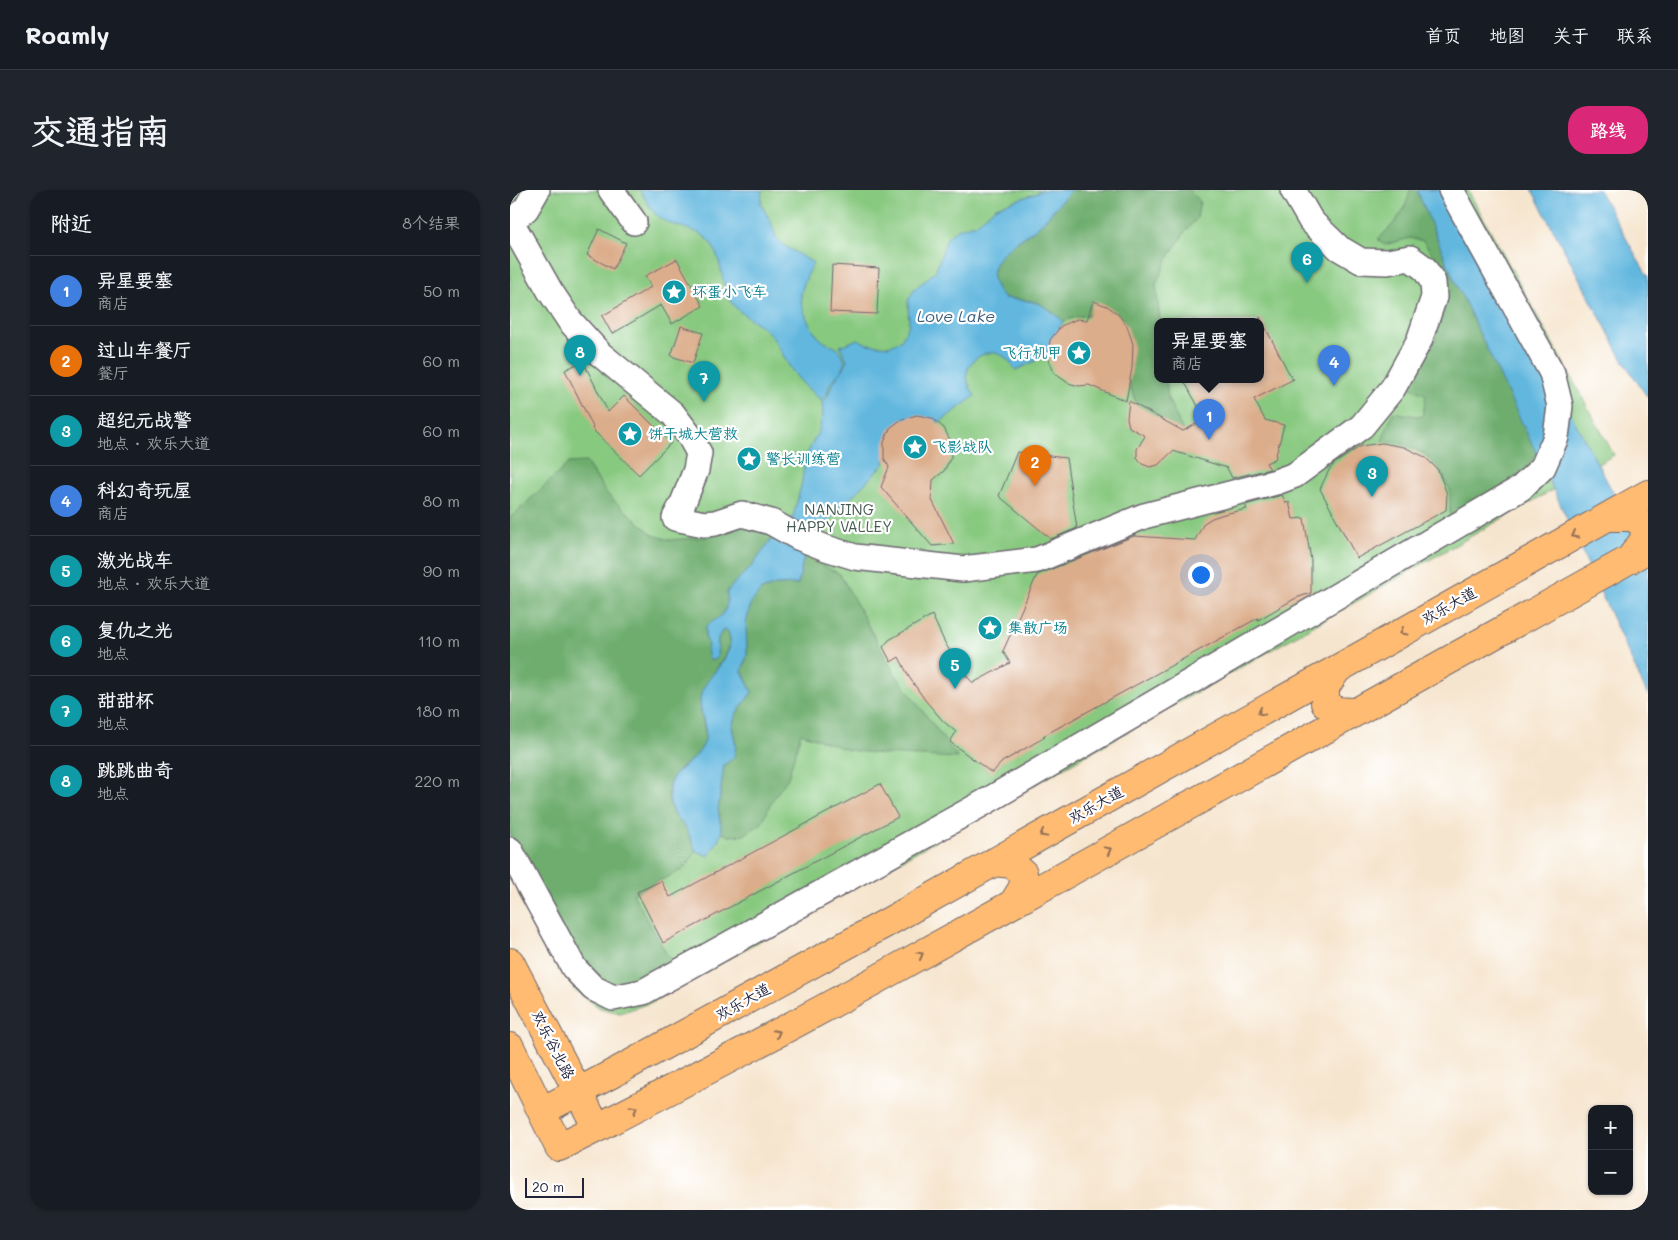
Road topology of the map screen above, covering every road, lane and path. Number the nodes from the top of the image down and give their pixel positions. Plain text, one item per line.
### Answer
1 (537, 190) edge
2 (611, 190) edge
3 (1293, 190) edge
4 (1451, 190) edge
5 (511, 222) edge
6 (634, 222) dead end
7 (1648, 494) edge
8 (1608, 517) junction
9 (1638, 555) edge
10 (1336, 671) junction
11 (1354, 712) junction
12 (510, 850) edge
13 (994, 862) junction
14 (1014, 902) junction
15 (510, 962) edge
16 (710, 1020) junction
17 (510, 1047) edge
18 (730, 1058) junction
19 (578, 1092) junction
20 (542, 1111) junction
21 (597, 1128) junction

1 - 5 street
2 - 6 street
3 - 5 street
4 - 12 street
7 - 8 main road, 欢乐大道
8 - 9 main road
8 -> 10 main road, 欢乐大道
9 - 11 main road
10 - 11 main road
10 -> 13 main road, 欢乐大道
14 -> 11 main road
13 - 14 main road
13 - 16 main road, 欢乐大道
18 -> 14 main road
15 - 19 main road, 欢乐谷北路
16 - 18 main road
16 - 19 main road, 欢乐大道
17 - 20 main road
21 -> 18 main road
19 - 20 main road, 欢乐大道
19 - 21 main road, 欢乐谷北路
20 - 21 main road

